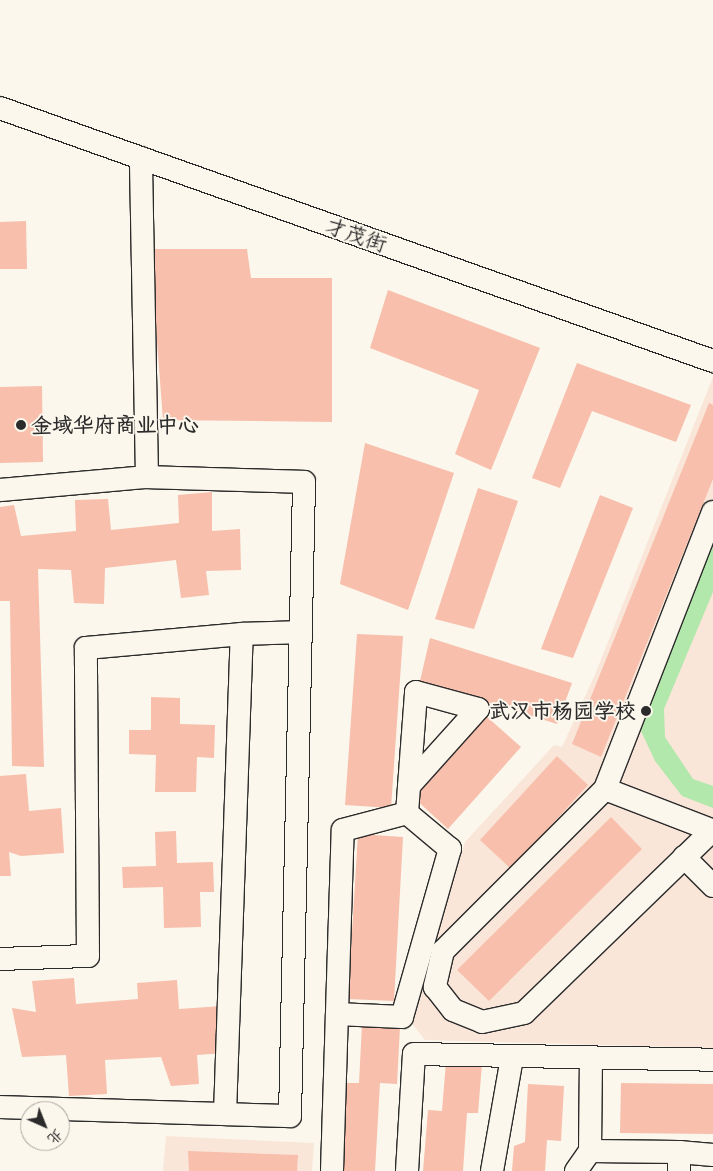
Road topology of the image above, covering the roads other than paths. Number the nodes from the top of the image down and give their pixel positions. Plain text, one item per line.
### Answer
1 (0, 108) edge
2 (141, 158) junction
3 (713, 361) edge
4 (148, 478) junction
5 (0, 490) edge
6 (713, 512) edge
7 (301, 632) junction
8 (242, 634) junction
9 (409, 786) dead end
10 (605, 789) junction
11 (407, 814) junction
12 (712, 830) edge
13 (684, 857) junction
14 (713, 886) edge
15 (0, 959) edge
16 (337, 1014) junction
17 (512, 1057) junction
18 (591, 1060) junction
19 (713, 1060) edge
20 (0, 1107) edge
21 (225, 1114) junction
22 (590, 1151) junction
23 (713, 1155) edge
24 (679, 1162) edge
25 (332, 1171) edge
26 (407, 1171) edge
27 (492, 1171) edge
28 (576, 1171) edge

1 - 2 street, 才茂街
2 - 3 street, 才茂街
2 - 4 street
4 - 5 street
4 - 7 street
6 - 10 street
7 - 8 street
7 - 21 street
8 - 15 street
8 - 21 street
9 - 11 street
10 - 12 street
10 - 13 street
11 - 16 street
11 - 16 street
12 - 13 street
13 - 14 street
16 - 25 street
17 - 18 street
17 - 26 street
17 - 27 street
18 - 19 street
18 - 22 street
20 - 21 street
22 - 24 street
22 - 28 street
23 - 24 street

